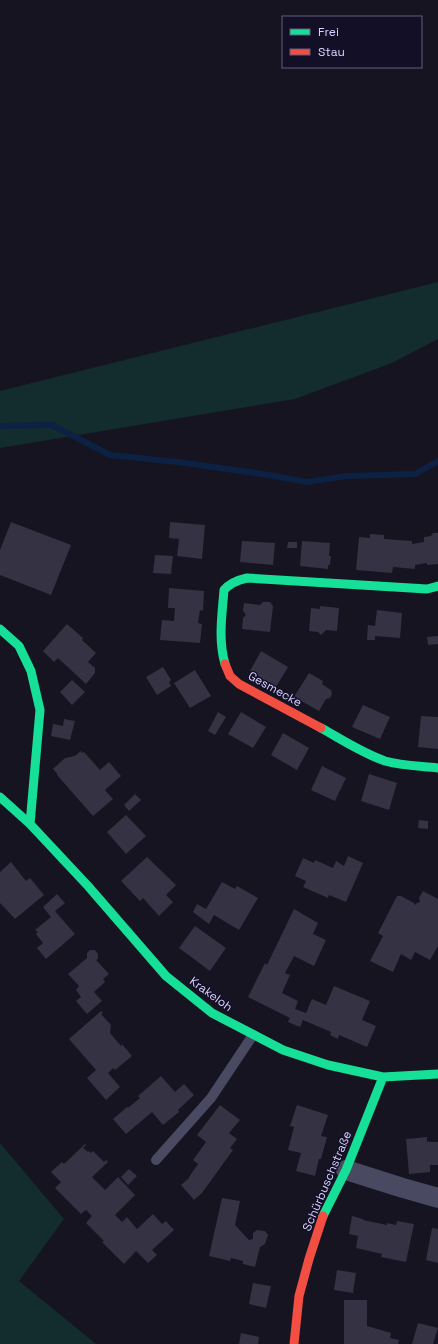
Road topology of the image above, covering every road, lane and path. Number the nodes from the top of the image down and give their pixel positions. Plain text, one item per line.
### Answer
1 (438, 586) edge
2 (0, 629) edge
3 (438, 768) edge
4 (0, 797) edge
5 (30, 824) junction
6 (252, 1035) junction
7 (438, 1074) edge
8 (383, 1077) junction
9 (156, 1160) dead end
10 (346, 1170) junction
11 (438, 1198) edge
12 (294, 1344) edge

1 - 3 street, Gesmecke
2 - 5 street
4 - 5 street, Krakeloh
5 - 6 street, Krakeloh
6 - 8 street, Krakeloh
6 - 9 lane
7 - 8 street, Krakeloh
8 - 10 street, Schürbuschstraße
10 - 11 street
10 - 12 street, Schürbuschstraße

